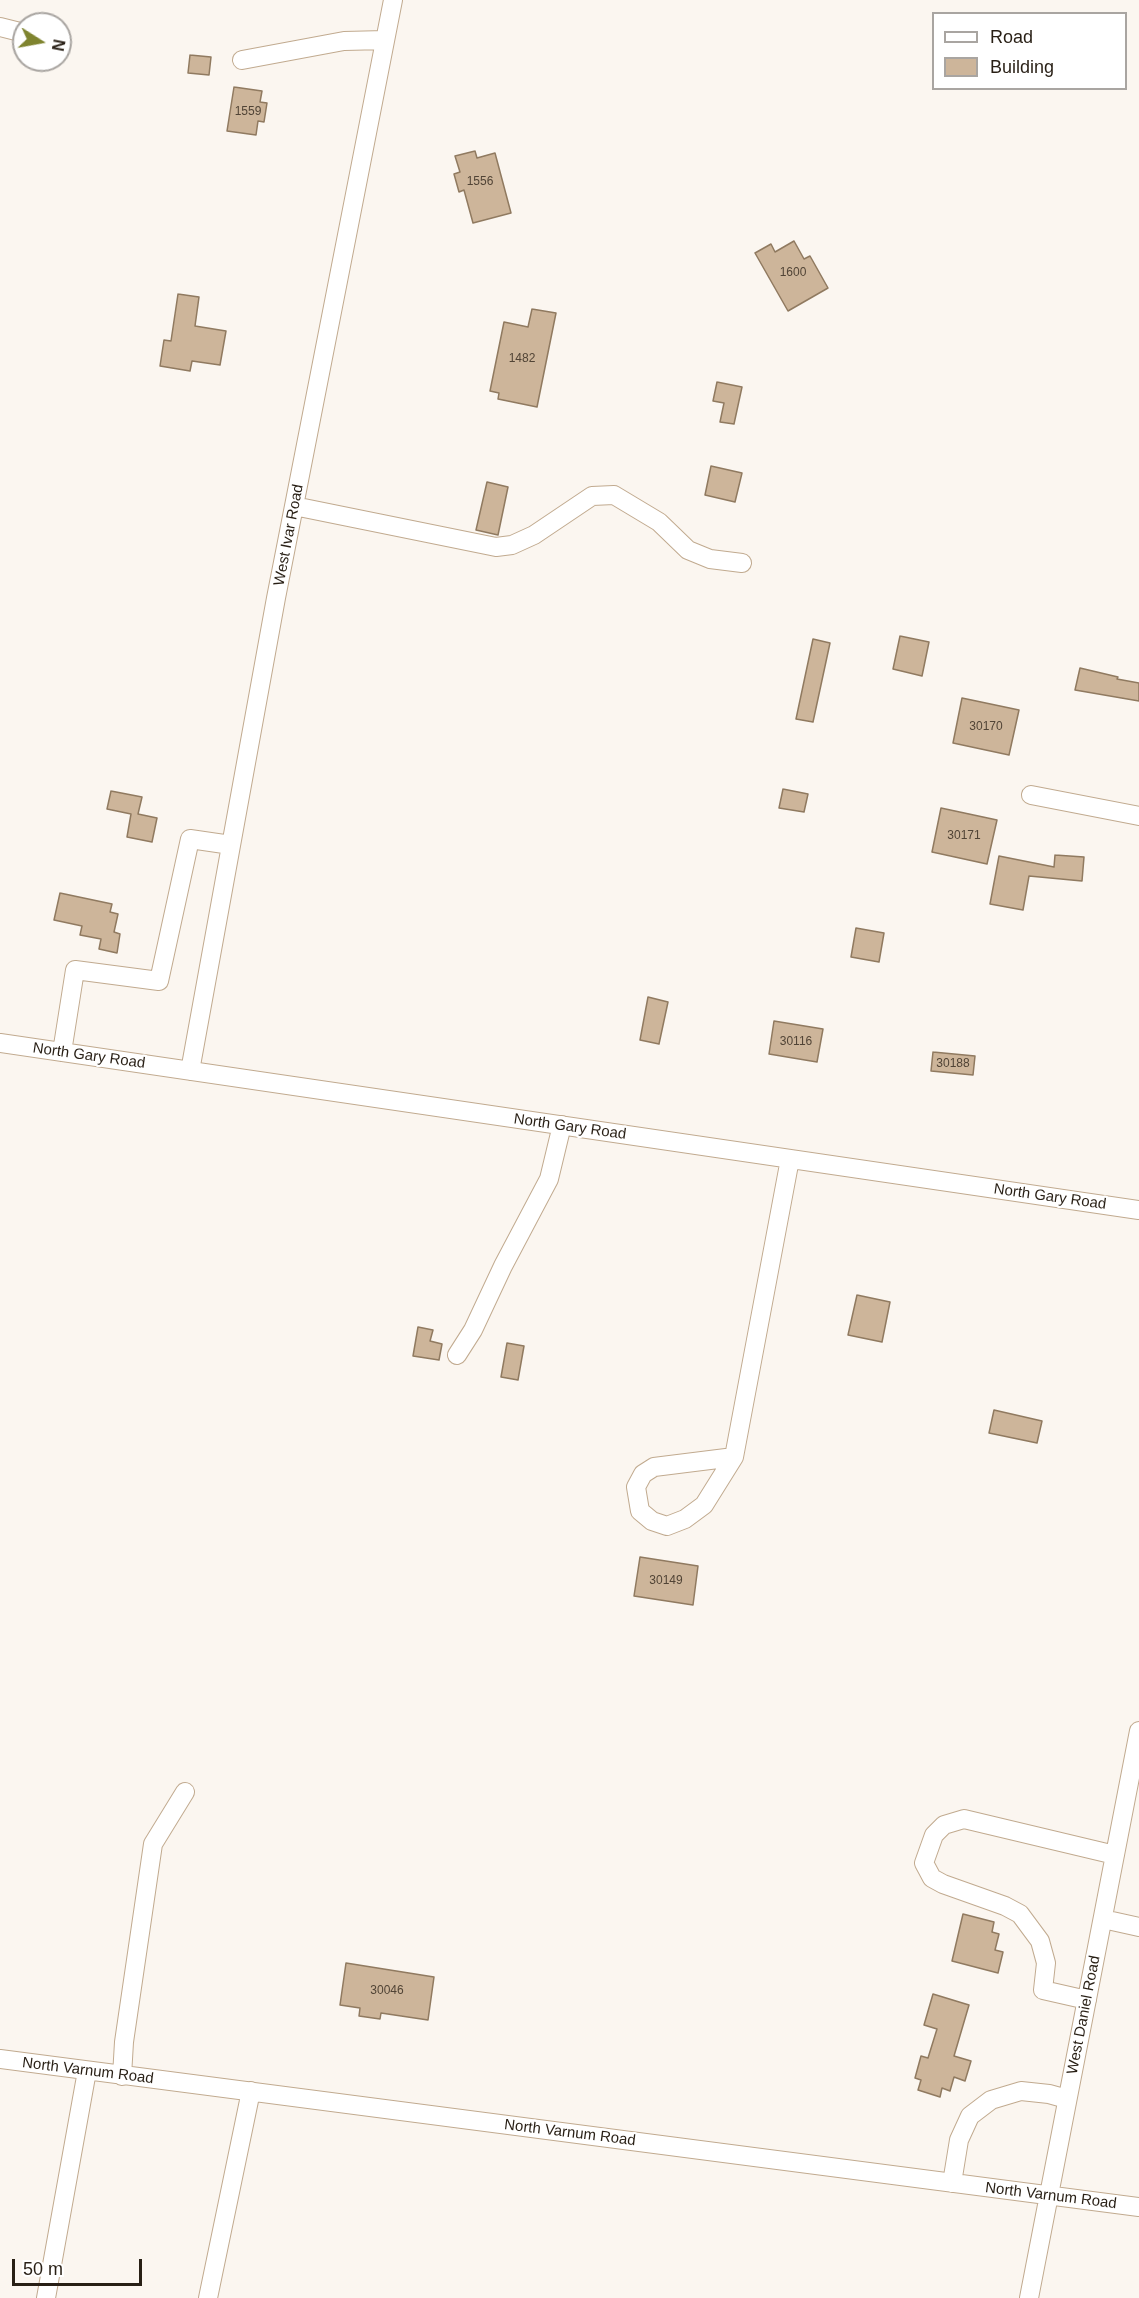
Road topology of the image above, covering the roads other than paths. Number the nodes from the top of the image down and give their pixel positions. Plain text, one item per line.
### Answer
1 (393, 0) edge
2 (385, 40) junction
3 (242, 60) dead end
4 (294, 507) junction
5 (742, 563) dead end
6 (1031, 795) dead end
7 (1139, 816) edge
8 (231, 845) junction
9 (0, 1043) edge
10 (62, 1052) junction
11 (190, 1071) junction
12 (562, 1125) junction
13 (790, 1159) junction
14 (1139, 1210) edge
15 (457, 1355) dead end
16 (734, 1457) junction
17 (1139, 1731) edge
18 (185, 1792) dead end
19 (1115, 1856) junction
20 (1103, 1919) junction
21 (1139, 1927) edge
22 (1087, 2000) junction
23 (0, 2060) edge
24 (87, 2071) junction
25 (122, 2076) junction
26 (251, 2091) junction
27 (1067, 2098) junction
28 (952, 2183) junction
29 (1049, 2195) junction
30 (1139, 2207) edge
31 (46, 2298) edge
32 (208, 2298) edge
33 (1029, 2298) edge

1 - 2 street, West Ivar Road
2 - 3 street
2 - 4 street, West Ivar Road
4 - 5 street
4 - 8 street, West Ivar Road
6 - 7 street
8 - 10 street
8 - 11 street, West Ivar Road
9 - 10 street, North Gary Road
10 - 11 street, North Gary Road
11 - 12 street, North Gary Road
12 - 13 street, North Gary Road
12 - 15 street
13 - 14 street, North Gary Road
13 - 16 street
16 - 16 street
17 - 19 street, West Daniel Road
18 - 25 street
19 - 20 street, West Daniel Road
19 - 22 street
20 - 21 street
20 - 22 street, West Daniel Road
22 - 27 street, West Daniel Road
23 - 24 street, North Varnum Road
24 - 25 street, North Varnum Road
24 - 31 street
25 - 26 street, North Varnum Road
26 - 28 street, North Varnum Road
26 - 32 street
27 - 28 street
27 - 29 street, West Daniel Road
28 - 29 street, North Varnum Road
29 - 30 street, North Varnum Road
29 - 33 street, West Daniel Road

